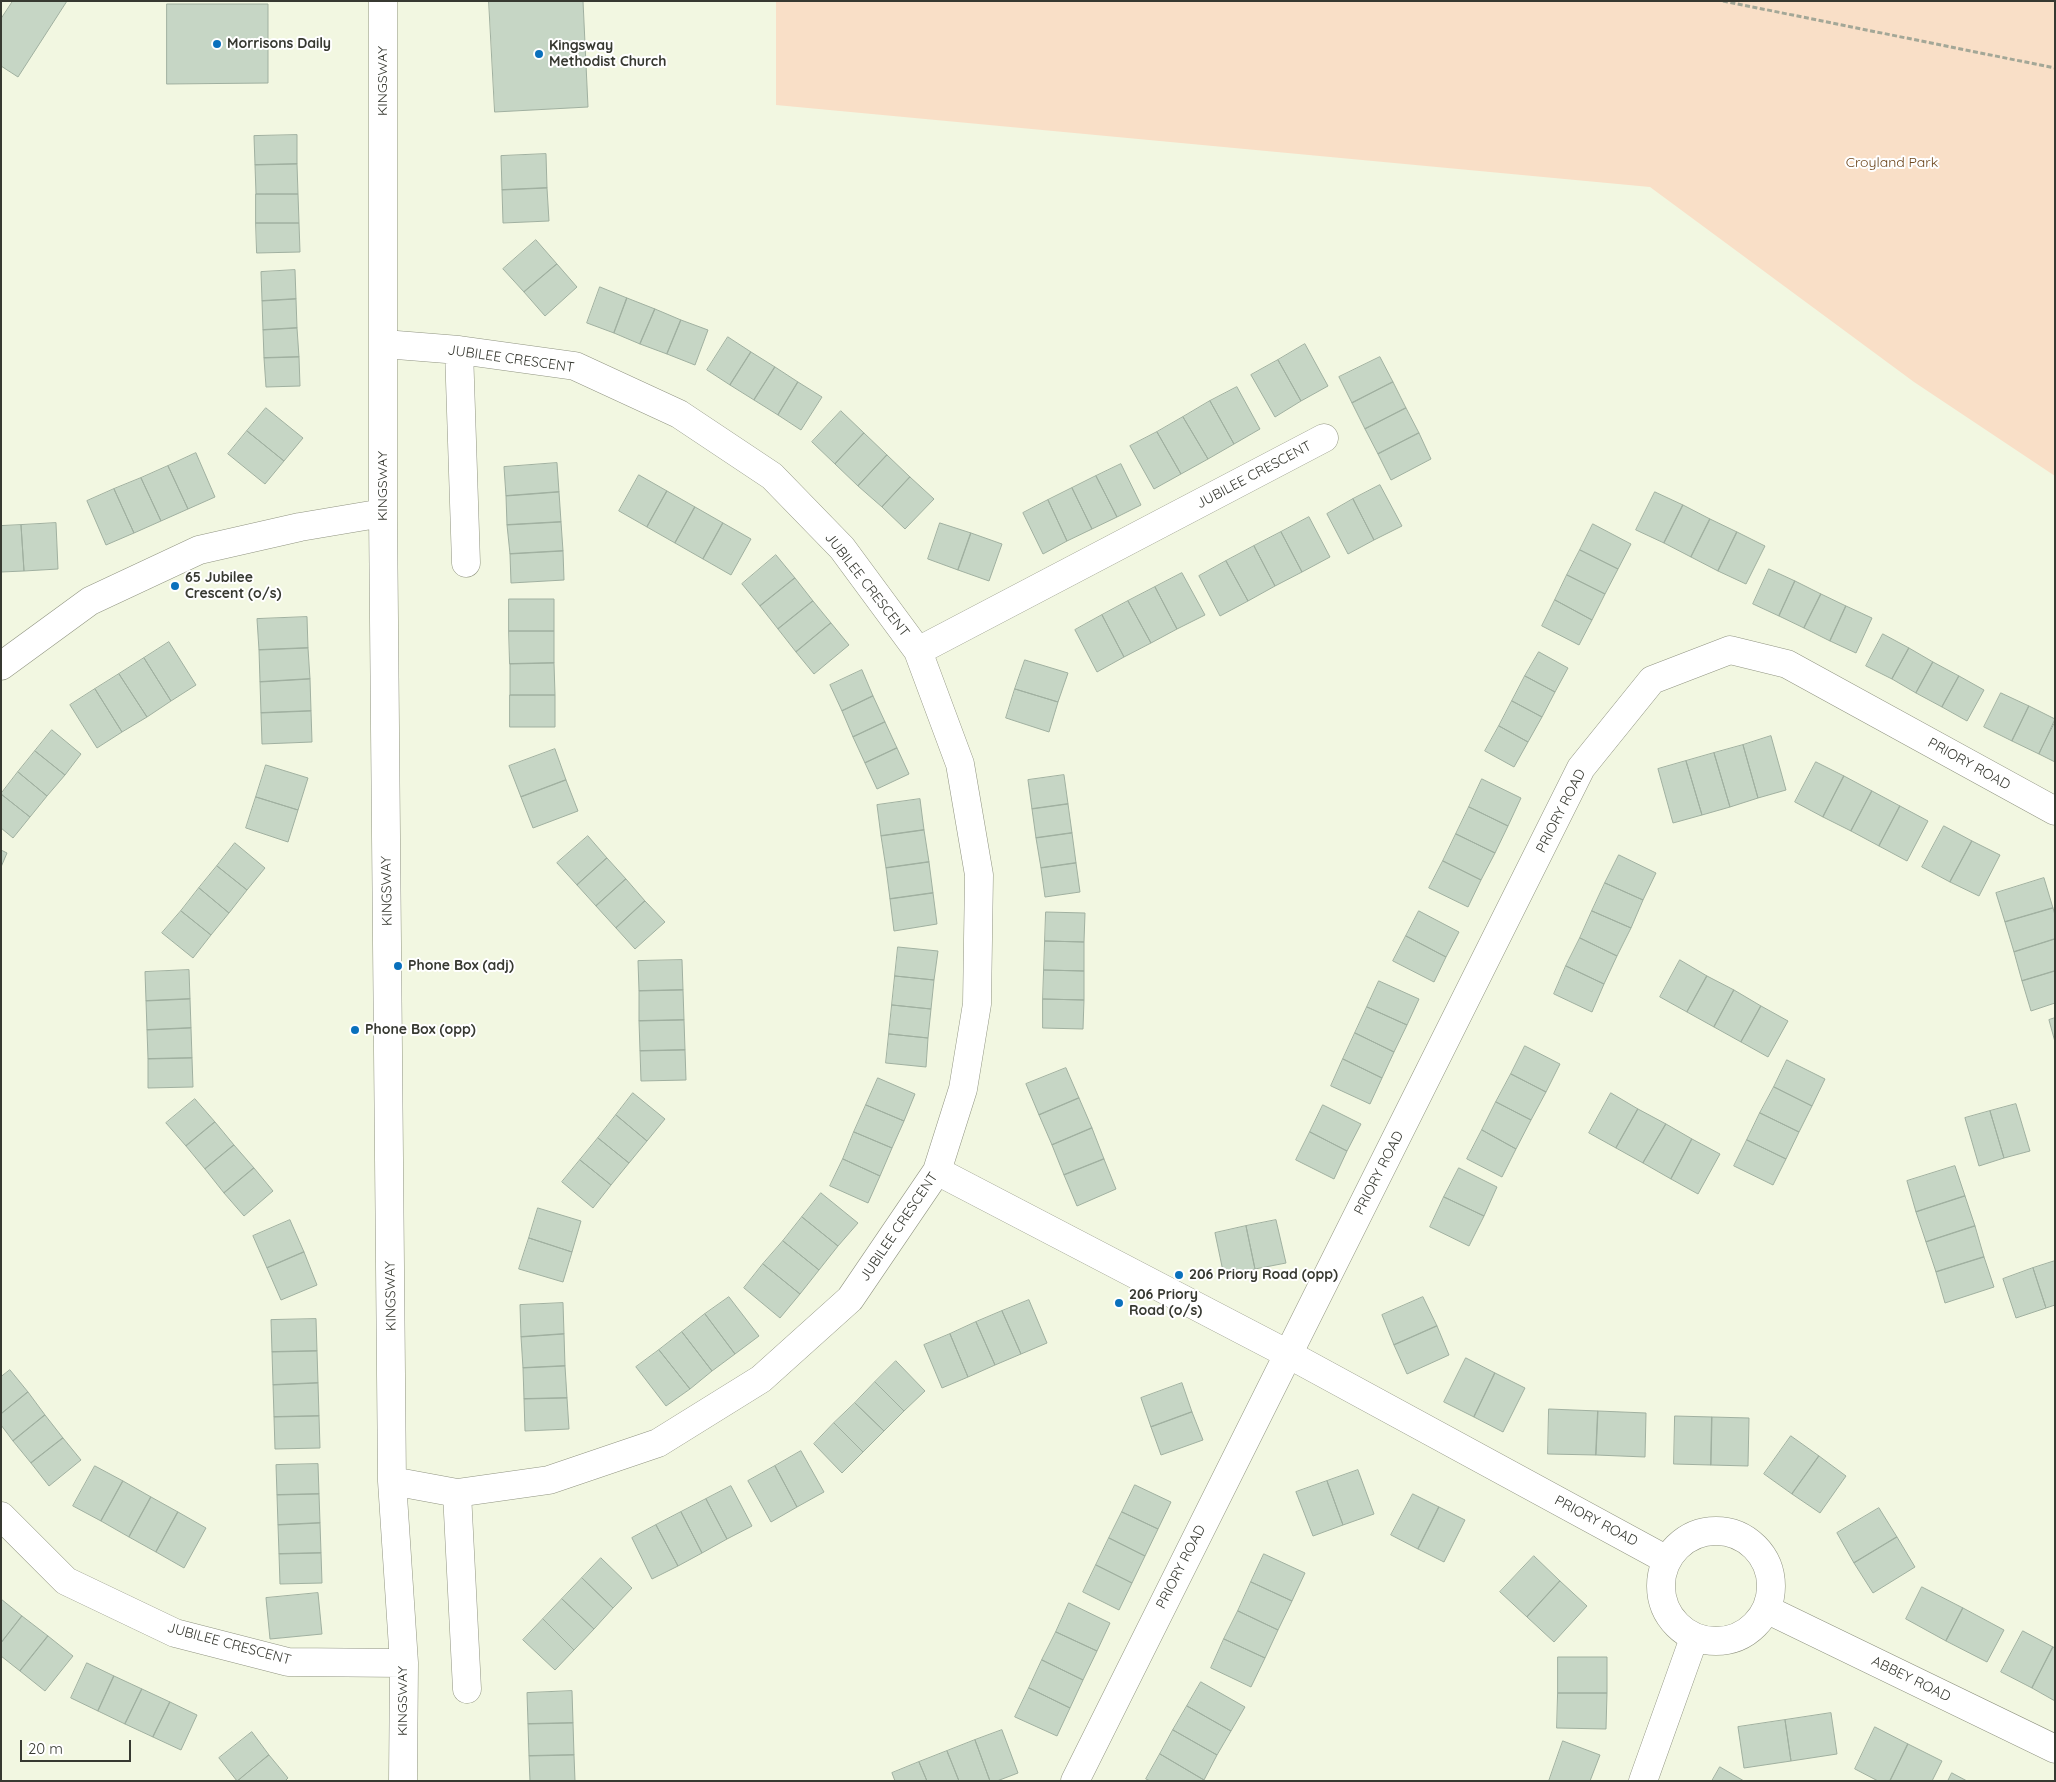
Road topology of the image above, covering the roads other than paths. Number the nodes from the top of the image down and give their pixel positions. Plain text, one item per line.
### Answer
1 (383, 1) edge
2 (384, 344) junction
3 (459, 350) junction
4 (1324, 438) dead end
5 (383, 514) junction
6 (466, 563) dead end
7 (918, 651) junction
8 (1, 666) edge
9 (2055, 811) edge
10 (937, 1171) junction
11 (1288, 1354) junction
12 (392, 1481) junction
13 (457, 1493) junction
14 (1, 1516) edge
15 (1667, 1560) junction
16 (1766, 1609) junction
17 (1694, 1638) junction
18 (404, 1663) junction
19 (467, 1688) dead end
20 (2055, 1749) edge
21 (403, 1781) edge
22 (1075, 1781) edge
23 (1643, 1781) edge

1 - 2 street, KINGSWAY
2 - 3 street, JUBILEE CRESCENT
2 - 5 street, KINGSWAY
3 - 6 street
3 - 7 street, JUBILEE CRESCENT
4 - 7 street, JUBILEE CRESCENT
5 - 8 street
5 - 12 street, KINGSWAY
7 - 10 street, JUBILEE CRESCENT
9 - 11 street, PRIORY ROAD
10 - 11 street, PRIORY ROAD
10 - 13 street, JUBILEE CRESCENT
11 - 15 street, PRIORY ROAD
11 - 22 street, PRIORY ROAD
12 - 13 street, JUBILEE CRESCENT
12 - 18 street, KINGSWAY
13 - 19 street
14 - 18 street, JUBILEE CRESCENT
15 - 16 street
15 - 17 street
16 - 17 street
16 - 20 street, ABBEY ROAD
17 - 23 street
18 - 21 street, KINGSWAY

